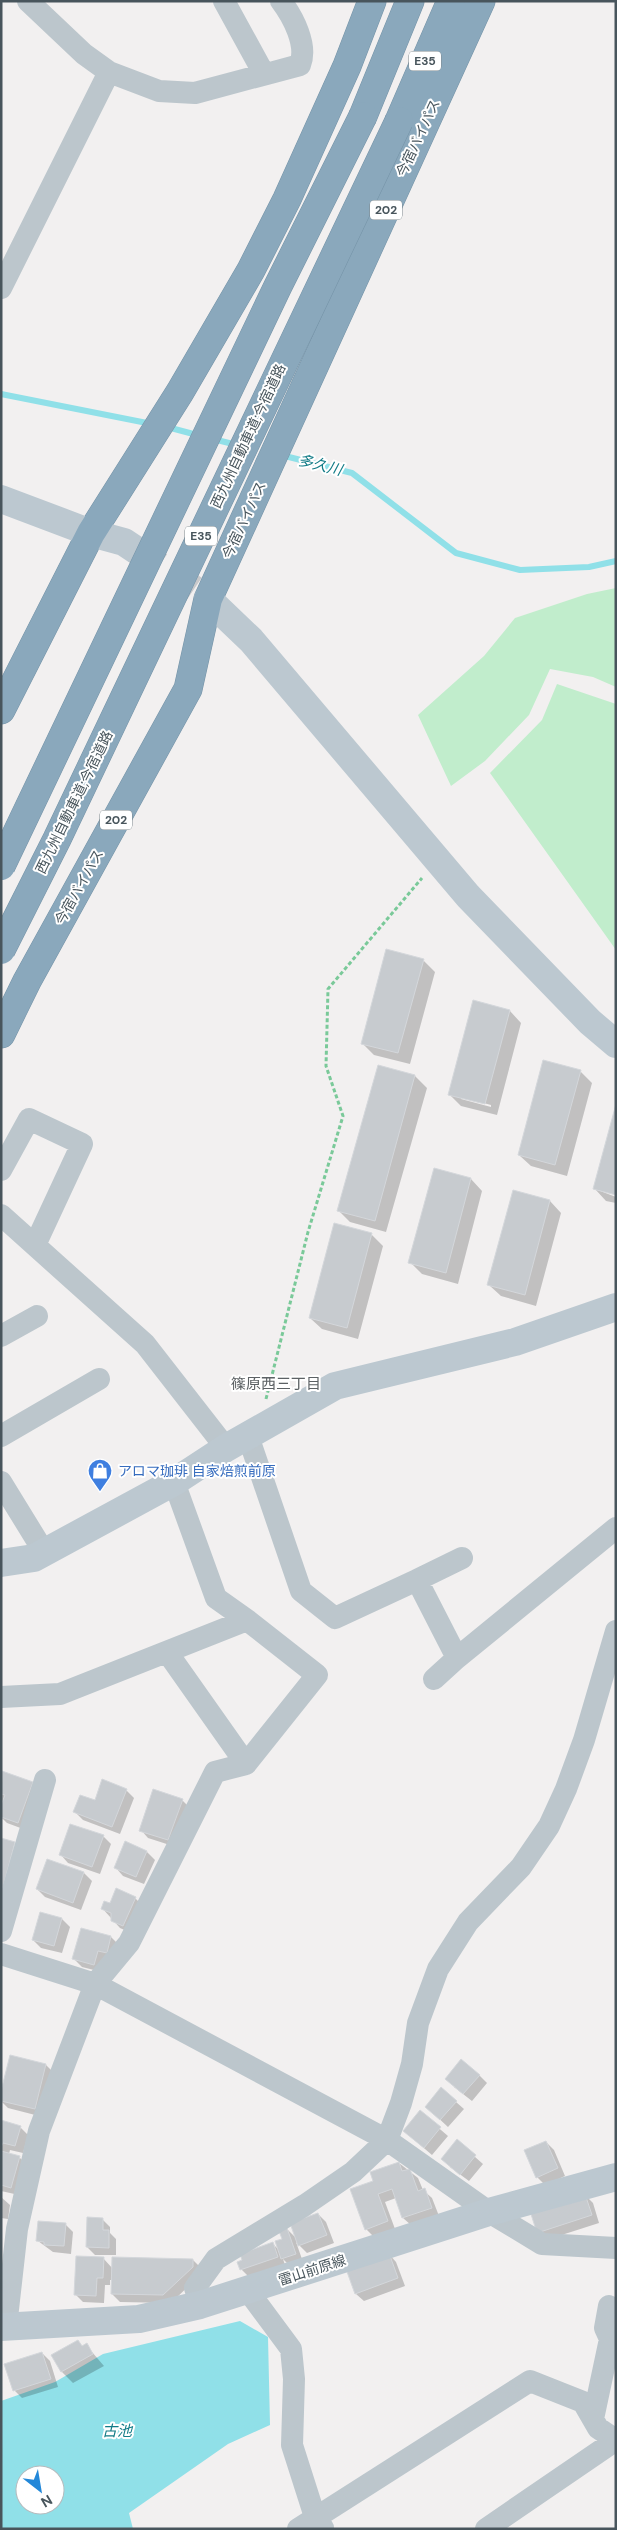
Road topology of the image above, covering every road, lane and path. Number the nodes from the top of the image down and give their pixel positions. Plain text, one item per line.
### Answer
1 (28, 1) edge
2 (224, 1) edge
3 (281, 1) edge
4 (372, 1) edge
5 (451, 1) edge
6 (481, 1) edge
7 (410, 2) edge
8 (108, 72) junction
9 (264, 74) junction
10 (1, 288) edge
11 (1, 499) edge
12 (91, 532) junction
13 (136, 550) tunnel mouth
14 (208, 599) junction
15 (1, 710) edge
16 (437, 860) junction
17 (1, 866) edge
18 (1, 950) edge
19 (1, 1034) edge
20 (616, 1044) edge
21 (1, 1170) edge
22 (1, 1215) edge
23 (35, 1245) junction
24 (616, 1307) edge
25 (38, 1316) dead end
26 (1, 1336) edge
27 (100, 1379) dead end
28 (1, 1436) edge
29 (244, 1438) junction
30 (1, 1482) edge
31 (174, 1482) junction
32 (616, 1528) edge
33 (44, 1552) junction
34 (462, 1558) dead end
35 (1, 1563) edge
36 (417, 1580) junction
37 (247, 1620) junction
38 (614, 1641) edge
39 (167, 1652) junction
40 (457, 1658) junction
41 (434, 1679) dead end
42 (1, 1697) edge
43 (246, 1764) junction
44 (45, 1780) dead end
45 (1, 1931) edge
46 (1, 1954) edge
47 (95, 1984) junction
48 (387, 2140) junction
49 (616, 2176) edge
50 (489, 2212) junction
51 (9, 2228) edge
52 (616, 2248) edge
53 (248, 2292) junction
54 (200, 2305) junction
55 (609, 2306) dead end
56 (4, 2327) edge
57 (593, 2419) junction
58 (616, 2440) edge
59 (312, 2525) edge
60 (486, 2529) edge

1 - 8 street
2 - 9 street
3 - 9 street
4 - 12 highway
5 - 18 highway, 西九州自動車道;今宿道路 / E35, bridge
6 - 14 highway, 今宿バイパス / 202
7 - 17 highway, E35, bridge
8 - 9 street
8 - 10 street
11 - 12 street
12 - 13 street
12 - 15 highway
14 - 16 street
14 - 19 highway, 今宿バイパス / 202
16 - 20 street
16 - 29 path
21 - 23 street
22 - 23 street
23 - 29 street
24 - 29 street
25 - 26 street
27 - 28 street
29 - 31 street
29 - 36 street
30 - 33 street
31 - 33 street
31 - 37 street
32 - 40 street
33 - 35 street
34 - 36 street
36 - 40 street
37 - 39 street
37 - 43 street
38 - 48 street
39 - 42 street
39 - 43 street
40 - 41 street
43 - 47 street
44 - 45 street
46 - 47 street
47 - 48 street
47 - 51 street
48 - 50 street
48 - 54 street
49 - 50 street, 雷山前原線
50 - 52 street
50 - 53 street, 雷山前原線
51 - 56 street
53 - 54 street, 雷山前原線
53 - 59 street
54 - 56 street, 雷山前原線
55 - 57 street
57 - 58 street
57 - 59 street
58 - 60 street

